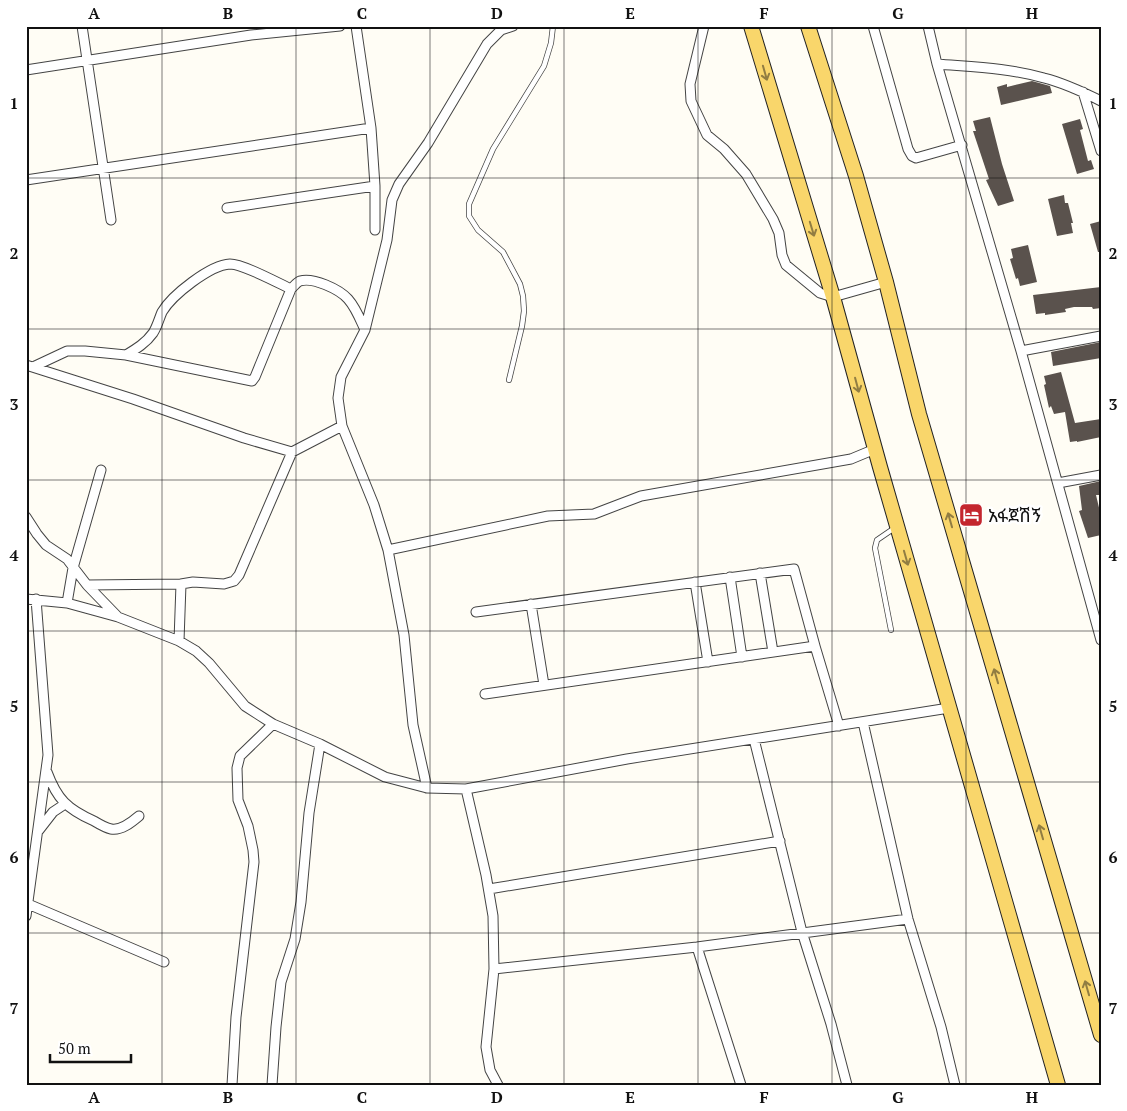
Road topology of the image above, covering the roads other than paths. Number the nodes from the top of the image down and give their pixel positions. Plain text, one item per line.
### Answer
1 (82, 26) edge
2 (340, 26) edge
3 (356, 26) edge
4 (512, 26) edge
5 (553, 26) edge
6 (704, 26) edge
7 (751, 26) edge
8 (808, 26) edge
9 (873, 26) edge
10 (928, 26) edge
11 (250, 31) edge
12 (87, 61) junction
13 (937, 64) junction
14 (26, 70) edge
15 (1083, 92) junction
16 (1101, 101) edge
17 (371, 128) junction
18 (962, 145) junction
19 (1101, 151) edge
20 (103, 169) junction
21 (26, 180) edge
22 (375, 186) junction
23 (227, 208) dead end
24 (111, 220) dead end
25 (375, 230) dead end
26 (886, 282) junction
27 (291, 289) junction
28 (833, 297) junction
29 (365, 330) junction
30 (1101, 336) edge
31 (1021, 351) junction
32 (126, 355) junction
33 (30, 366) edge
34 (509, 380) dead end
35 (342, 426) junction
36 (875, 449) junction
37 (292, 452) junction
38 (101, 470) dead end
39 (1101, 475) edge
40 (1058, 482) junction
41 (26, 518) edge
42 (897, 526) junction
43 (388, 550) junction
44 (73, 568) junction
45 (760, 573) junction
46 (730, 577) junction
47 (695, 582) junction
48 (181, 584) junction
49 (87, 585) junction
50 (26, 599) edge
51 (36, 599) junction
52 (68, 603) junction
53 (531, 604) junction
54 (1096, 606) edge
55 (476, 612) dead end
56 (118, 617) junction
57 (890, 630) dead end
58 (1101, 640) edge
59 (179, 641) junction
60 (815, 646) junction
61 (773, 652) junction
62 (742, 657) junction
63 (708, 662) junction
64 (544, 685) junction
65 (485, 694) dead end
66 (949, 708) junction
67 (863, 722) junction
68 (273, 724) junction
69 (839, 726) junction
70 (754, 739) junction
71 (320, 744) junction
72 (46, 769) junction
73 (427, 788) junction
74 (466, 789) junction
75 (65, 804) junction
76 (139, 816) dead end
77 (38, 831) junction
78 (780, 841) junction
79 (489, 889) junction
80 (28, 904) junction
81 (26, 916) edge
82 (908, 919) junction
83 (802, 932) junction
84 (697, 947) junction
85 (164, 962) dead end
86 (494, 970) junction
87 (1101, 1035) edge
88 (232, 1085) edge
89 (272, 1085) edge
90 (498, 1085) edge
91 (741, 1085) edge
92 (847, 1085) edge
93 (955, 1085) edge
94 (1058, 1085) edge

1 - 12 street
2 - 11 street
3 - 17 street
4 - 29 street
5 - 34 lane
6 - 28 street
7 -> 28 main road
8 - 26 main road
9 - 18 street
10 - 13 street
11 - 12 street
12 - 14 street
12 - 20 street
13 - 15 street
13 - 18 street
15 - 16 street
15 - 19 street
17 - 20 street
17 - 22 street
18 - 31 street
20 - 21 street
20 - 24 street
22 - 23 street
22 - 25 street
26 - 28 street
87 -> 26 main road
27 - 29 street
27 - 32 street
27 - 32 street
28 -> 36 main road
29 - 35 street
30 - 31 street
31 - 40 street
32 - 33 street
33 - 37 street
35 - 37 street
35 - 43 street
36 - 42 main road
36 - 43 street
37 - 48 street
38 - 44 street
39 - 40 street
40 - 54 street
41 - 44 street
42 - 57 lane
42 -> 66 main road
43 - 73 street
44 - 49 street
44 - 52 street
45 - 46 street
45 - 60 street
45 - 61 street
46 - 47 street
46 - 62 street
47 - 53 street
47 - 63 street
48 - 49 street
48 - 59 street
49 - 56 street
50 - 51 street
51 - 52 street
51 - 72 street
52 - 56 street
53 - 55 street
53 - 64 street
54 - 58 street
56 - 59 street
59 - 68 street
60 - 61 street
60 - 69 street
61 - 62 street
62 - 63 street
63 - 64 street
64 - 65 street
66 - 67 street
66 - 94 main road
67 - 69 street
67 - 82 street
68 - 71 street
68 - 88 street
69 - 70 street
70 - 74 street
70 - 78 street
71 - 73 street
71 - 89 street
72 - 75 street
72 - 77 street
73 - 74 street
74 - 79 street
75 - 76 street
75 - 77 street
77 - 80 street
78 - 79 street
78 - 83 street
79 - 86 street
80 - 81 street
80 - 85 street
82 - 83 street
82 - 93 street
83 - 84 street
83 - 92 street
84 - 86 street
84 - 91 street
86 - 90 street

